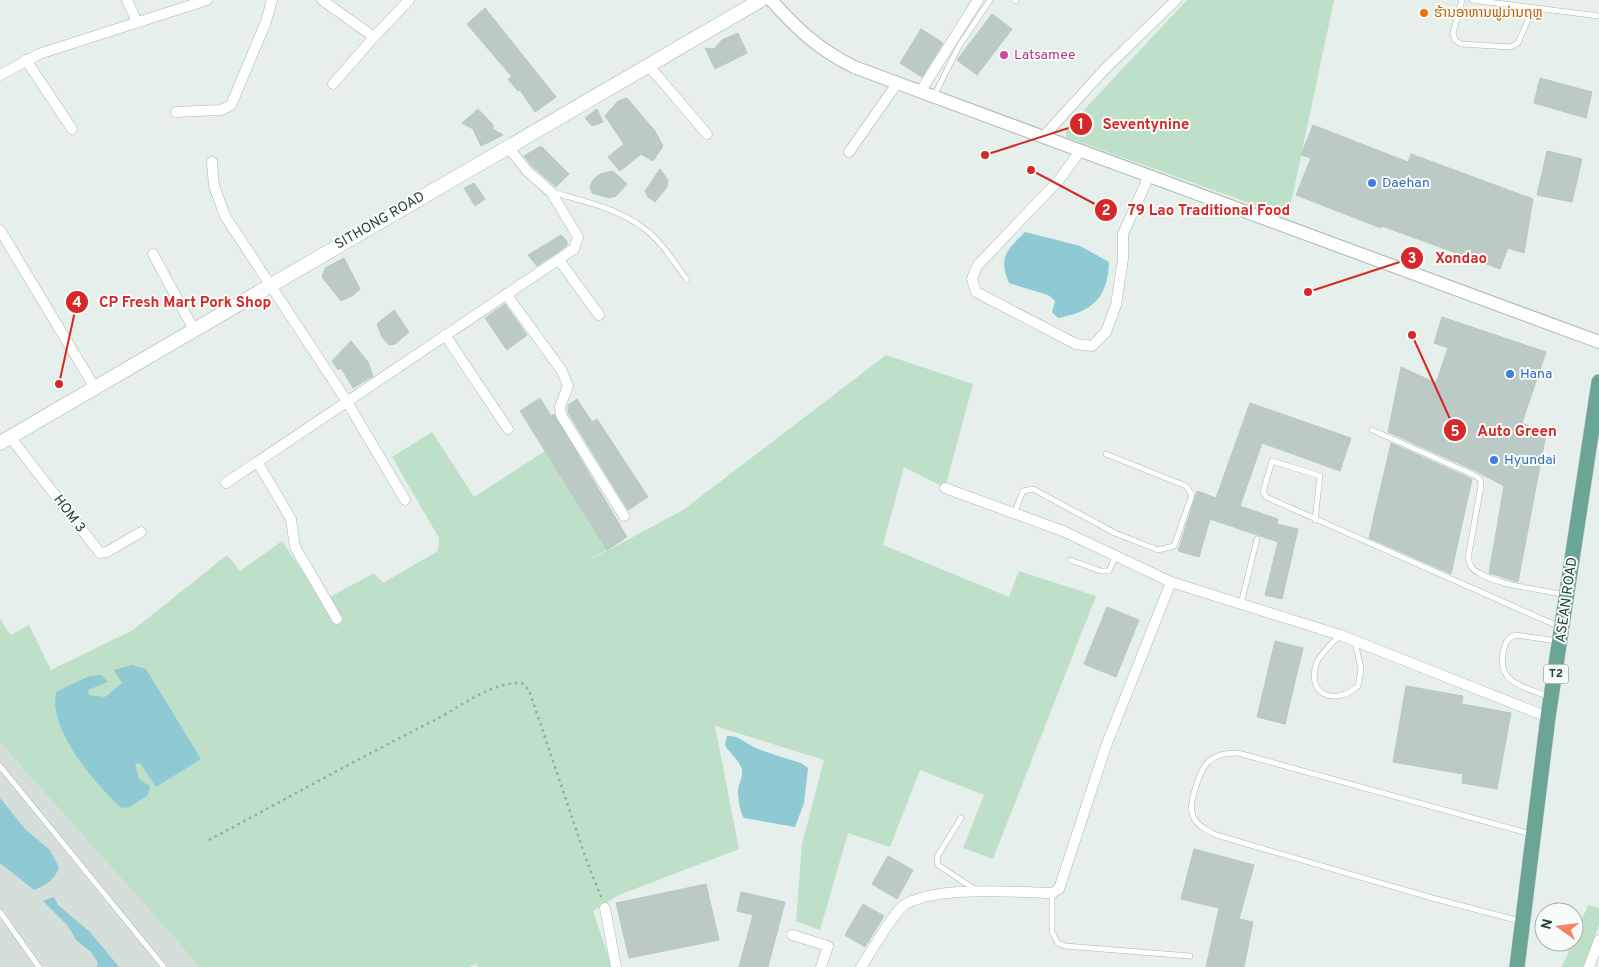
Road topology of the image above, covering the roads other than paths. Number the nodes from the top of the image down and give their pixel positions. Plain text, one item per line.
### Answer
1 (127, 0) edge
2 (207, 0) edge
3 (272, 0) edge
4 (322, 0) edge
5 (410, 0) edge
6 (761, 0) edge
7 (771, 0) edge
8 (978, 0) edge
9 (990, 0) edge
10 (1176, 0) edge
11 (1462, 0) edge
12 (1472, 0) edge
13 (1533, 8) junction
14 (1599, 16) edge
15 (137, 22) junction
16 (374, 36) junction
17 (26, 60) junction
18 (649, 66) junction
19 (0, 75) edge
20 (333, 84) dead end
21 (896, 85) junction
22 (920, 92) junction
23 (934, 97) junction
24 (176, 112) dead end
25 (72, 129) dead end
26 (707, 134) dead end
27 (1043, 137) junction
28 (509, 148) junction
29 (1080, 150) junction
30 (848, 152) dead end
31 (212, 162) dead end
32 (1149, 176) junction
33 (551, 192) junction
34 (2, 236) edge
35 (154, 254) dead end
36 (559, 260) junction
37 (687, 280) dead end
38 (271, 284) junction
39 (506, 294) junction
40 (599, 315) dead end
41 (194, 330) junction
42 (445, 335) junction
43 (1599, 342) edge
44 (1599, 382) edge
45 (95, 388) junction
46 (346, 400) junction
47 (508, 429) dead end
48 (1372, 430) dead end
49 (5, 440) edge
50 (1106, 454) dead end
51 (258, 463) junction
52 (226, 483) dead end
53 (945, 488) dead end
54 (405, 500) dead end
55 (1014, 514) junction
56 (624, 516) dead end
57 (1315, 520) junction
58 (142, 532) dead end
59 (1257, 539) dead end
60 (1115, 557) junction
61 (1070, 560) dead end
62 (1171, 582) junction
63 (1568, 595) junction
64 (1241, 604) junction
65 (336, 619) dead end
66 (1561, 634) junction
67 (1340, 635) junction
68 (1354, 640) junction
69 (1552, 698) junction
70 (1548, 717) junction
71 (0, 766) edge
72 (961, 818) dead end
73 (1534, 835) junction
74 (978, 892) junction
75 (1052, 893) junction
76 (605, 908) road end
77 (0, 912) edge
78 (1523, 922) junction
79 (792, 934) dead end
80 (1599, 940) edge
81 (1190, 956) dead end
82 (39, 967) edge
83 (164, 967) edge
84 (616, 967) edge
85 (821, 967) edge
86 (861, 967) edge
87 (1517, 967) edge
88 (1588, 967) edge

1 - 15 street
2 - 15 street
3 - 24 street
4 - 16 street
5 - 16 street
6 - 18 main road, SITHONG ROAD
7 - 21 street
8 - 22 street
9 - 23 lane
10 - 27 street
11 - 13 lane
12 - 13 lane
13 - 14 lane
15 - 17 street
16 - 20 street
17 - 19 street
17 - 25 street
18 - 26 street
18 - 28 main road, SITHONG ROAD
21 - 22 street
21 - 30 street
22 - 23 street
23 - 27 street
27 - 29 street
28 - 33 street
28 - 38 main road, SITHONG ROAD
29 - 32 street
29 - 32 street
31 - 38 street
32 - 43 street
33 - 36 street
33 - 37 lane
34 - 45 street
35 - 41 street
36 - 39 street
36 - 40 street
38 - 41 main road, SITHONG ROAD
38 - 46 street
39 - 42 street
39 - 56 street
41 - 45 main road, SITHONG ROAD
42 - 46 street
42 - 47 street
44 - 63 main road, ASEAN ROAD / T2
45 - 49 main road, SITHONG ROAD
46 - 51 street
46 - 54 street
48 - 63 lane
49 - 58 street, HOM 3
50 - 55 lane
51 - 52 street
51 - 65 street
53 - 55 street
55 - 60 street
57 - 57 lane
57 - 66 lane
59 - 64 lane
60 - 61 lane
60 - 62 street
62 - 64 street
62 - 75 street
63 - 66 main road, ASEAN ROAD / T2
64 - 67 street
66 - 69 main road, ASEAN ROAD / T2
66 - 69 lane
67 - 68 street
67 - 68 lane
68 - 70 street
69 - 70 main road, ASEAN ROAD / T2
70 - 73 main road, ASEAN ROAD / T2
71 - 83 lane
72 - 74 lane
73 - 78 main road, ASEAN ROAD / T2
73 - 78 lane
74 - 75 street
74 - 86 street
75 - 81 lane
76 - 84 street
77 - 82 lane
78 - 87 main road, ASEAN ROAD / T2
79 - 85 street
80 - 88 street

